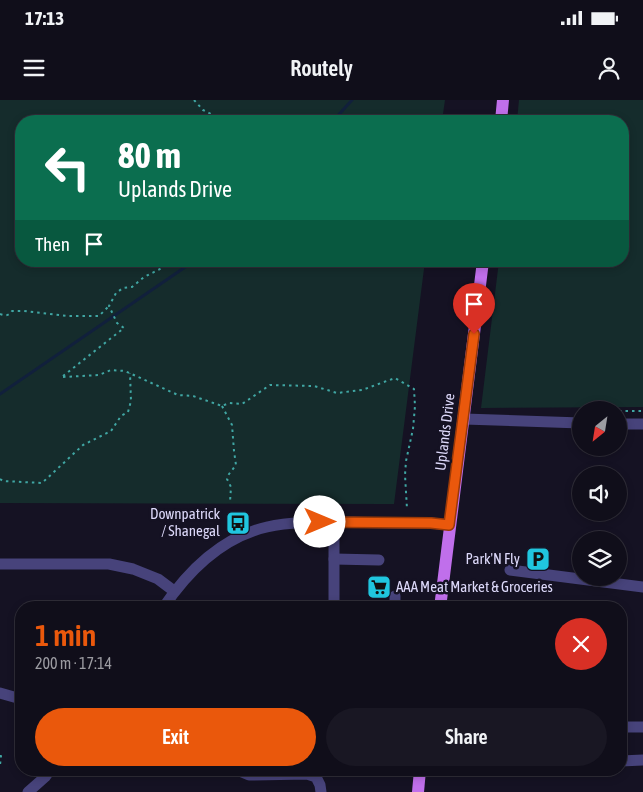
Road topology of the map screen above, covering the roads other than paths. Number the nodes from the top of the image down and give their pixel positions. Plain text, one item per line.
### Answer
1 (504, 100) edge
2 (502, 115) edge
3 (482, 267) edge
4 (464, 420) junction
5 (572, 422) edge
6 (628, 424) edge
7 (643, 424) edge
8 (334, 522) junction
9 (449, 525) junction
10 (334, 559) junction
11 (378, 560) dead end
12 (0, 564) edge
13 (510, 570) dead end
14 (643, 587) edge
15 (174, 591) junction
16 (395, 596) dead end
17 (168, 601) edge
18 (334, 601) edge
19 (395, 601) edge
20 (441, 601) edge
21 (0, 694) edge
22 (15, 698) edge
23 (627, 727) edge
24 (643, 727) edge
25 (643, 760) edge
26 (627, 761) edge
27 (46, 776) edge
28 (313, 776) edge
29 (419, 776) edge
30 (35, 790) edge
31 (321, 792) edge
32 (418, 792) edge

1 - 2 main road
3 - 4 main road, Uplands Drive
4 - 5 street
4 - 9 main road, Uplands Drive
6 - 7 street
8 - 9 street
8 - 10 street
8 - 15 street
9 - 20 main road, Uplands Drive
10 - 11 street
10 - 18 street
12 - 15 street
13 - 14 street
15 - 17 street
16 - 19 street
21 - 22 street
23 - 24 street
25 - 26 street
27 - 30 street
28 - 31 street
29 - 32 main road

